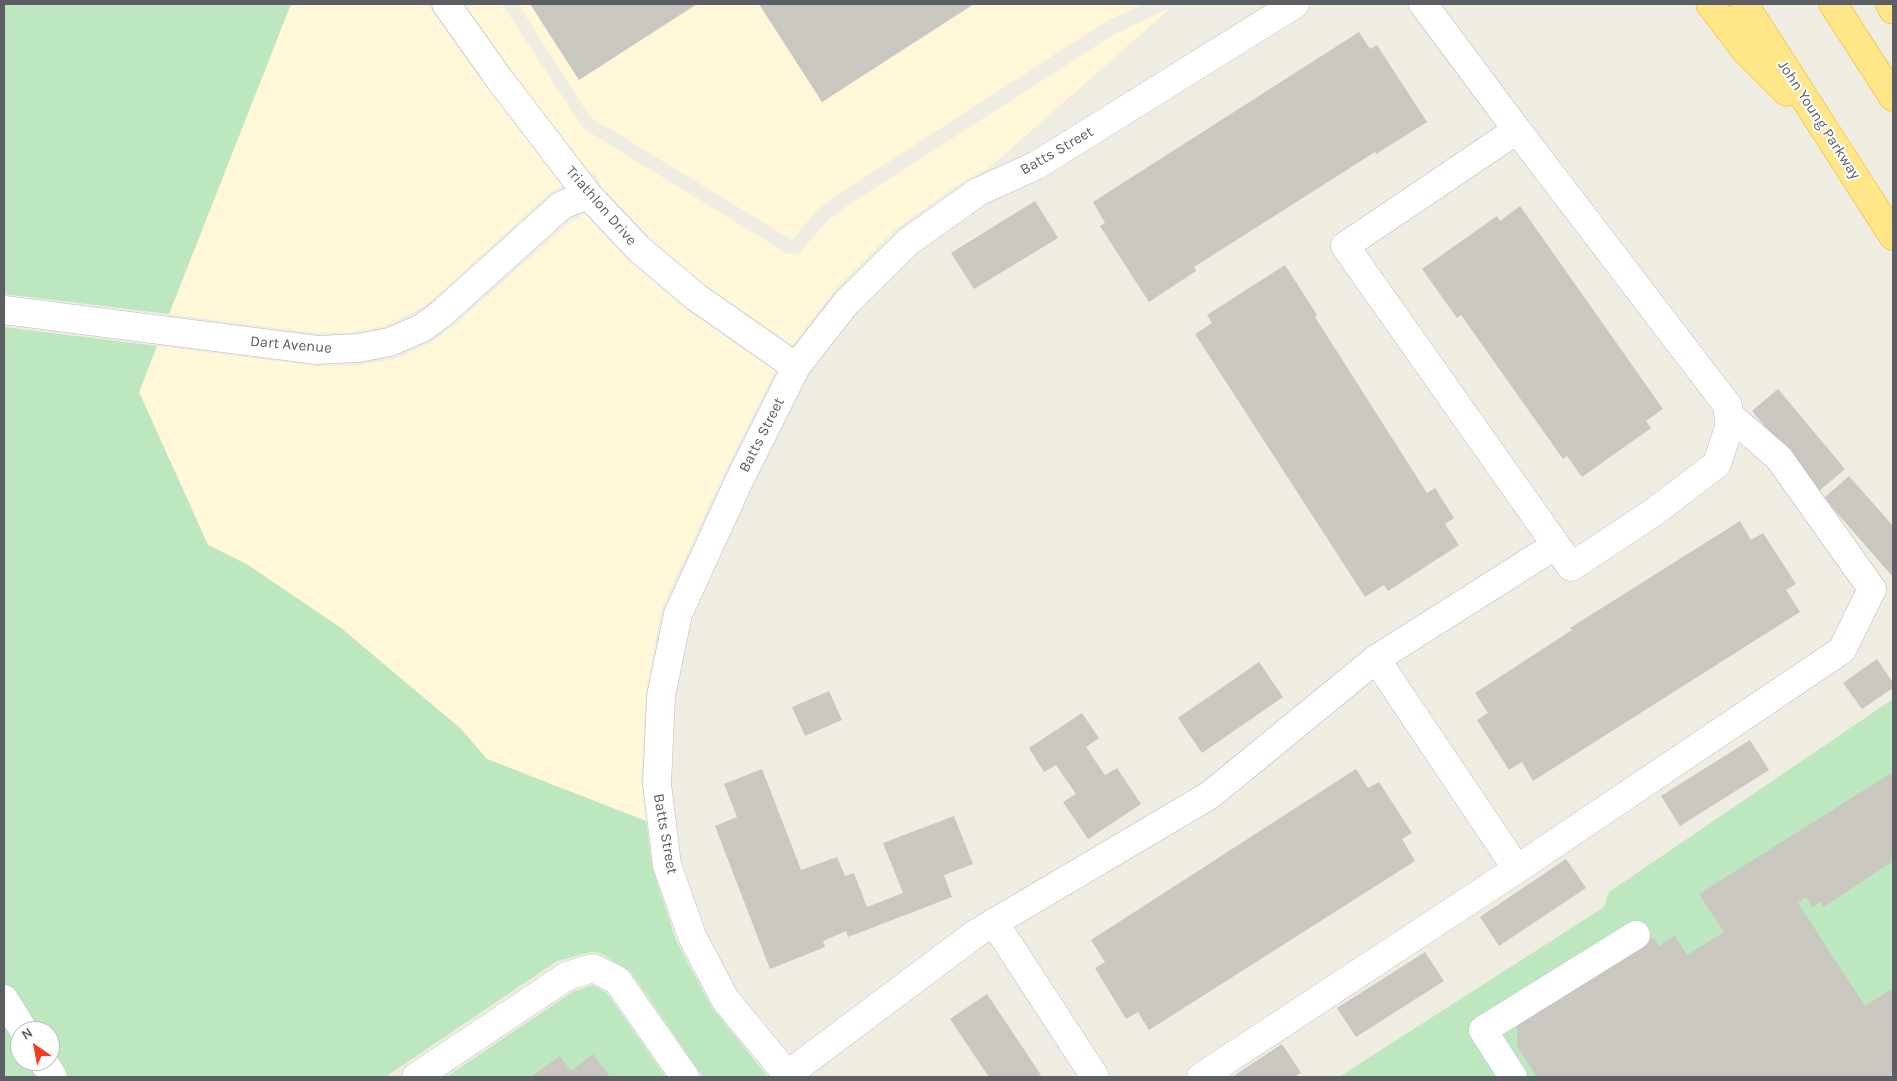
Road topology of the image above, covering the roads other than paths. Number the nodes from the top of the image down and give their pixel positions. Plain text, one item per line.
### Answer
1 (446, 4) edge
2 (1294, 4) edge
3 (1423, 4) edge
4 (1710, 4) edge
5 (1744, 4) edge
6 (1833, 4) edge
7 (1890, 4) edge
8 (1893, 10) edge
9 (1893, 97) edge
10 (1822, 126) junction
11 (1517, 130) junction
12 (588, 195) junction
13 (1893, 236) edge
14 (4, 310) edge
15 (796, 367) junction
16 (1728, 414) junction
17 (1556, 545) junction
18 (1376, 659) junction
19 (1517, 869) junction
20 (994, 922) junction
21 (1636, 934) dead end
22 (4, 999) edge
23 (18, 1021) edge
24 (788, 1076) edge
25 (416, 1077) edge
26 (685, 1077) edge
27 (1095, 1077) edge
28 (1201, 1077) edge
29 (1513, 1077) edge

1 - 12 street, Triathlon Drive
2 - 15 street, Batts Street
3 - 11 street
4 - 10 highway
5 - 10 highway, John Young Parkway
6 - 9 highway
7 - 8 highway
10 - 13 highway, John Young Parkway
11 - 16 street
11 - 17 street
12 - 14 street, Dart Avenue
12 - 15 street, Triathlon Drive
15 - 24 street, Batts Street
16 - 17 street
16 - 19 street
17 - 18 street
18 - 19 street
18 - 20 street
19 - 28 street
20 - 24 street
20 - 27 street
21 - 29 street
22 - 23 street
25 - 26 street

